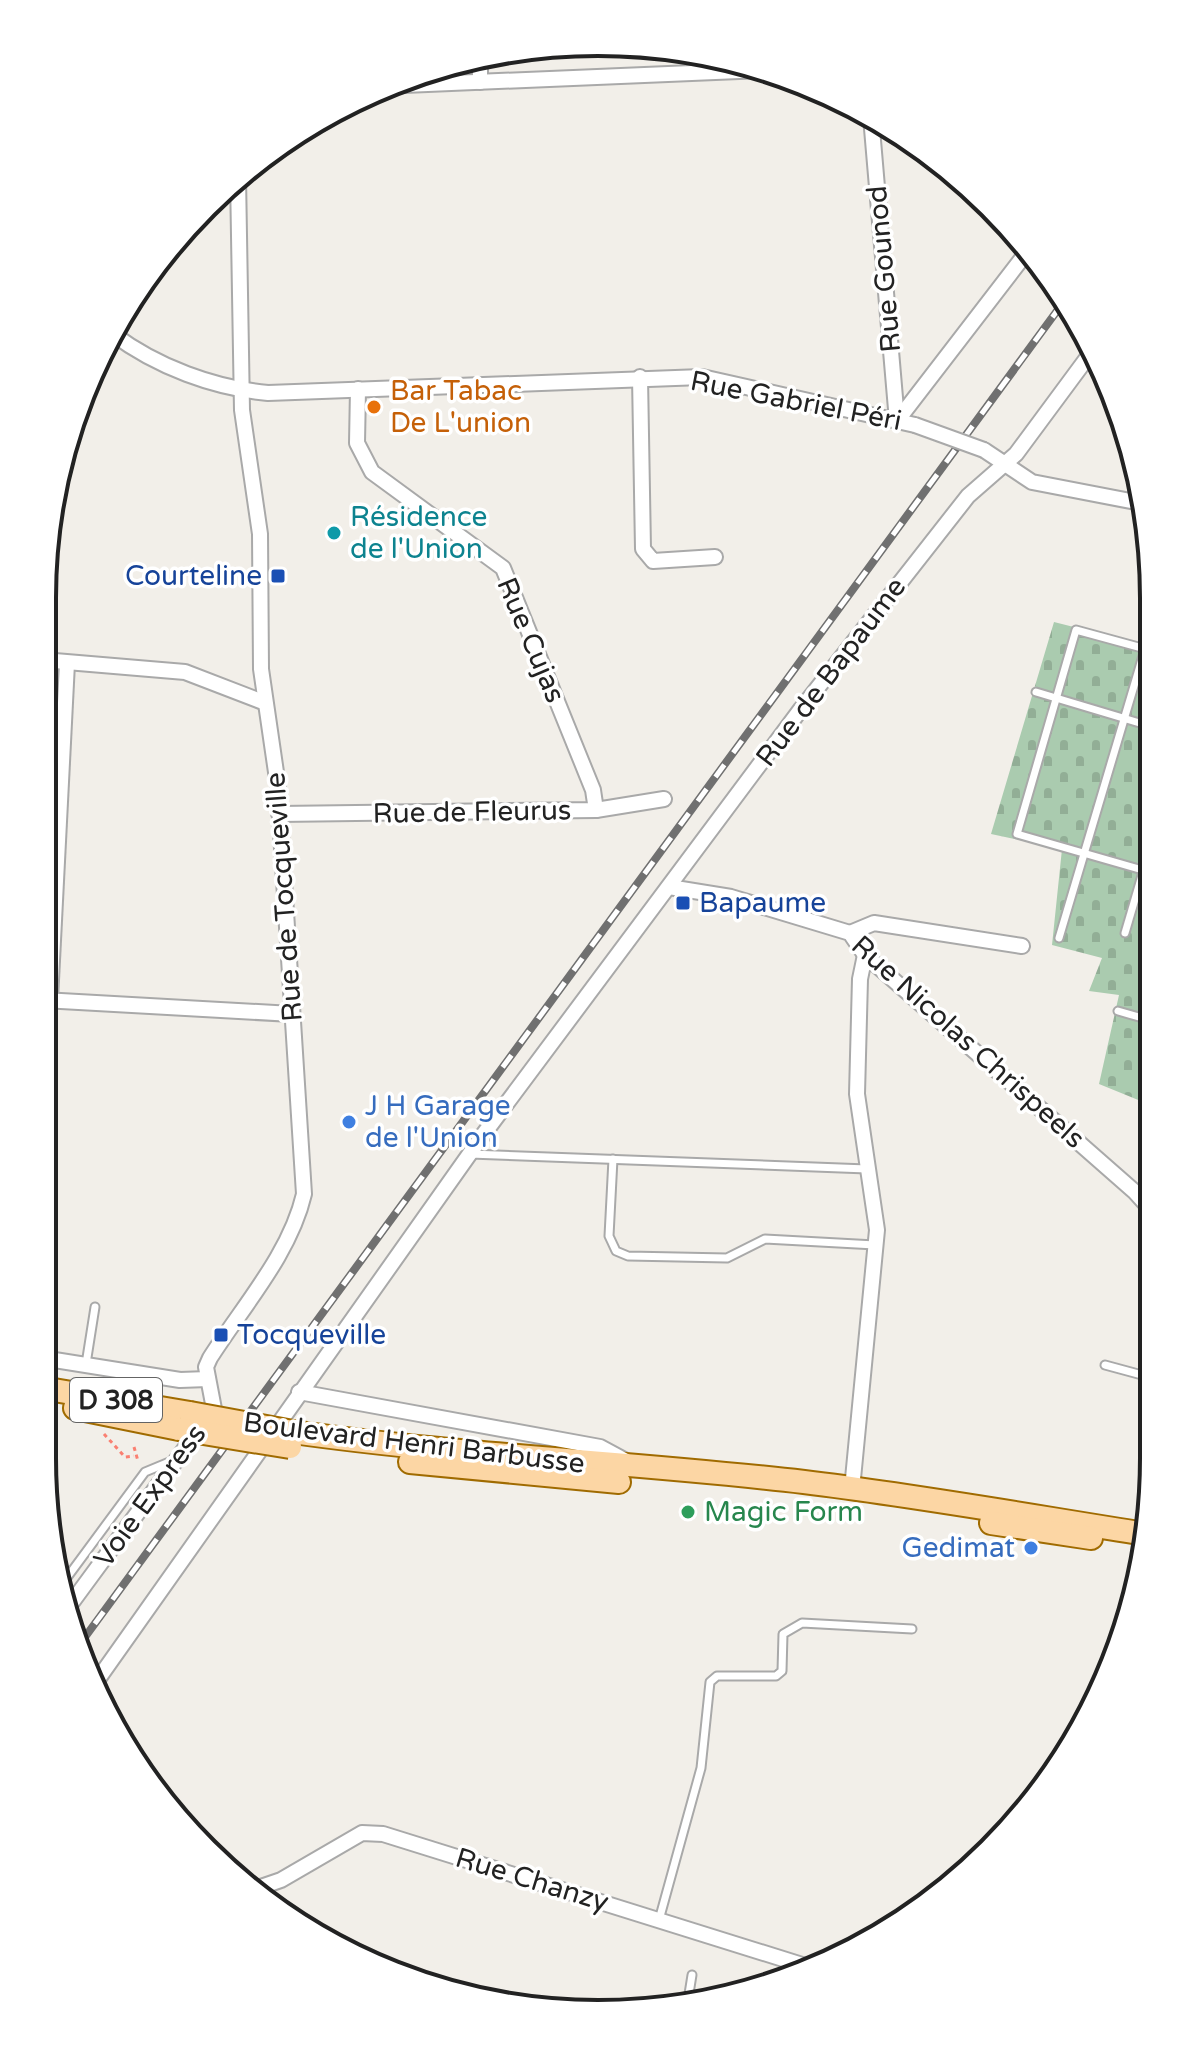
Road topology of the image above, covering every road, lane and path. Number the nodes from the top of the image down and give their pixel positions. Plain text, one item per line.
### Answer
1 (480, 69) edge
2 (727, 72) edge
3 (480, 82) junction
4 (427, 84) edge
5 (872, 131) edge
6 (238, 194) edge
7 (1021, 260) edge
8 (122, 340) edge
9 (1085, 361) edge
10 (640, 377) junction
11 (358, 389) junction
12 (241, 390) junction
13 (897, 421) junction
14 (1002, 465) junction
15 (1131, 501) edge
16 (715, 557) dead end
17 (1140, 648) edge
18 (56, 662) edge
19 (67, 663) junction
20 (1140, 674) edge
21 (1036, 692) dead end
22 (1057, 699) junction
23 (263, 702) junction
24 (1124, 718) junction
25 (1140, 723) edge
26 (664, 799) dead end
27 (596, 810) junction
28 (279, 814) junction
29 (56, 840) edge
30 (1084, 854) junction
31 (1140, 870) edge
32 (1140, 881) edge
33 (669, 887) junction
34 (850, 933) junction
35 (1125, 933) dead end
36 (1059, 938) dead end
37 (1022, 946) dead end
38 (865, 955) junction
39 (56, 1001) edge
40 (1118, 1011) dead end
41 (292, 1014) junction
42 (1140, 1017) edge
43 (470, 1154) junction
44 (613, 1159) junction
45 (867, 1169) junction
46 (1140, 1199) edge
47 (875, 1245) junction
48 (95, 1307) dead end
49 (56, 1361) edge
50 (1105, 1365) dead end
51 (86, 1366) junction
52 (1140, 1374) edge
53 (208, 1379) junction
54 (56, 1391) edge
55 (299, 1392) junction
56 (56, 1404) edge
57 (103, 1414) junction
58 (184, 1421) junction
59 (292, 1439) junction
60 (134, 1447) dead end
61 (134, 1456) junction
62 (176, 1459) junction
63 (639, 1469) junction
64 (145, 1472) junction
65 (852, 1489) junction
66 (1135, 1532) edge
67 (1133, 1545) edge
68 (69, 1575) edge
69 (74, 1599) edge
70 (912, 1629) dead end
71 (101, 1674) edge
72 (265, 1886) edge
73 (659, 1920) junction
74 (794, 1963) edge
75 (692, 1975) dead end
76 (689, 1992) edge

1 - 3 street
2 - 3 street
3 - 4 street
5 - 13 street, Rue Gounod
6 - 12 street, Rue de Tocqueville
7 - 13 street
8 - 12 street, Rue Gabriel Péri
9 - 14 street, Rue de Bapaume
10 - 11 street, Rue Gabriel Péri
10 - 13 street, Rue Gabriel Péri
10 - 16 street
11 - 12 street, Rue Gabriel Péri
11 - 27 street, Rue Cujas
12 - 23 street, Rue de Tocqueville
13 - 14 street, Rue Gabriel Péri, bridge
14 - 15 street, Rue Gabriel Péri
14 - 33 street, Rue de Bapaume
17 - 22 lane
18 - 19 street
19 - 23 street
19 - 29 street
20 - 24 lane
21 - 22 lane
22 - 24 lane
22 - 30 lane
23 - 28 street, Rue de Tocqueville
24 - 25 lane
24 - 30 lane
26 - 27 street, Rue de Fleurus
27 - 28 street, Rue de Fleurus
28 - 41 street, Rue de Tocqueville
30 - 31 lane
30 - 36 lane
32 - 35 lane
33 - 34 street, Rue Nicolas Chrispeels
33 - 43 street, Rue de Bapaume
34 - 37 street
34 - 38 street, Rue Nicolas Chrispeels
38 - 45 street
38 - 46 street, Rue Nicolas Chrispeels
39 - 41 street
40 - 42 lane
41 - 53 street, Rue de Tocqueville
43 - 44 lane
43 - 55 street, Rue de Bapaume
44 - 45 lane
44 - 47 lane
45 - 47 street
47 - 65 street
48 - 51 lane
49 - 51 street
50 - 52 lane
51 - 53 street
53 - 62 street, Voie Express
54 - 58 main road, D 308
55 - 63 street, Boulevard Henri Barbusse
55 - 71 street, Rue de Bapaume
56 - 57 main road, D 308
57 - 58 main road, D 308
57 - 61 path
58 - 59 main road, Boulevard Henri Barbusse / D 308, bridge
59 - 63 main road, Boulevard Henri Barbusse / D 308
59 - 67 main road, Boulevard Henri Barbusse / D 308
60 - 61 path
61 - 64 path
62 - 64 lane
62 - 69 street, Voie Express
63 - 65 main road, Boulevard Henri Barbusse / D 308
64 - 68 lane
65 - 66 main road, Boulevard Henri Barbusse / D 308
70 - 73 lane
72 - 73 street, Rue Chanzy
73 - 74 street, Rue Chanzy
75 - 76 lane

